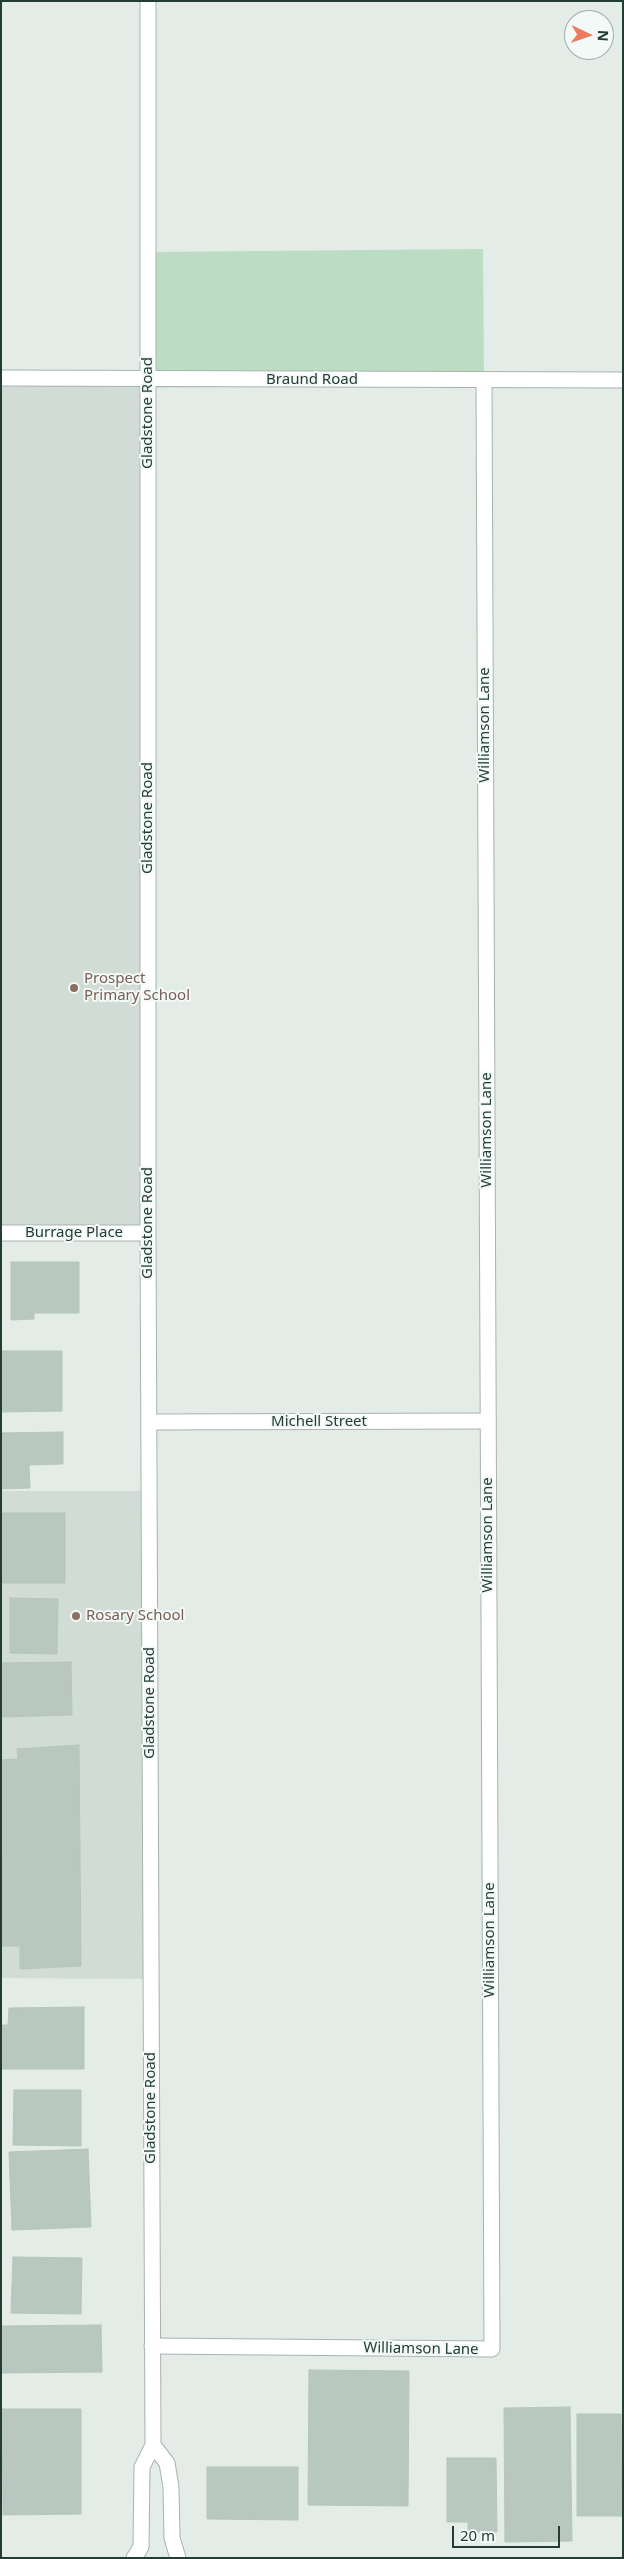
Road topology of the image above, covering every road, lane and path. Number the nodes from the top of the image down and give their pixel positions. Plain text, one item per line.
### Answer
1 (148, 1) edge
2 (1, 378) edge
3 (148, 378) junction
4 (623, 380) edge
5 (484, 381) junction
6 (1, 1233) edge
7 (148, 1233) junction
8 (488, 1421) junction
9 (150, 1422) junction
10 (152, 2346) junction
11 (153, 2445) junction
12 (134, 2558) edge
13 (178, 2558) edge

1 - 3 street, Gladstone Road
2 - 3 street, Braund Road
3 - 5 street, Braund Road
3 - 7 street, Gladstone Road
4 - 5 street, Braund Road
5 - 8 street, Williamson Lane
6 - 7 street, Burrage Place
7 - 9 street, Gladstone Road
8 - 9 street, Michell Street
8 - 10 street, Williamson Lane
9 - 10 street, Gladstone Road
10 - 11 street, Gladstone Road
11 - 12 street, Gladstone Road
11 - 13 street

